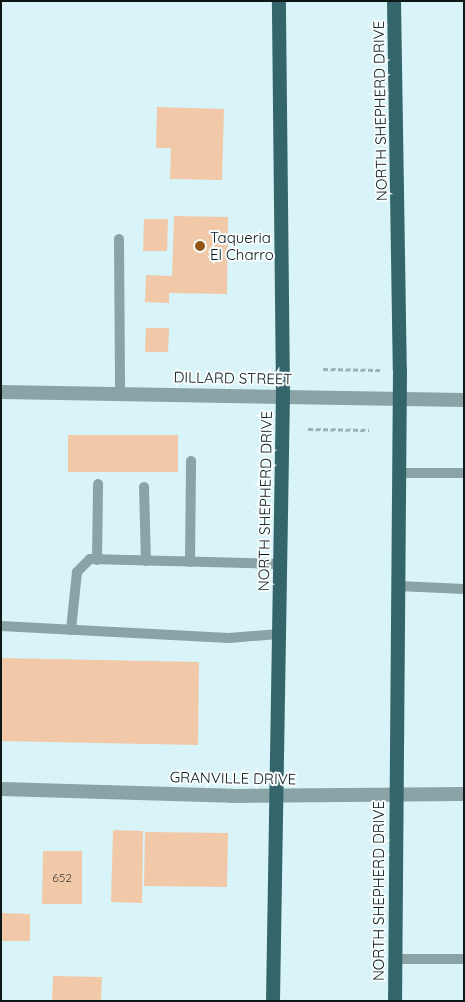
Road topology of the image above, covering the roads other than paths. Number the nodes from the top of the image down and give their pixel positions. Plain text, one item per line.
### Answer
1 (279, 1) edge
2 (394, 1) edge
3 (119, 239) dead end
4 (1, 392) edge
5 (120, 393) junction
6 (283, 394) junction
7 (399, 400) junction
8 (464, 400) edge
9 (191, 461) dead end
10 (464, 473) edge
11 (398, 474) junction
12 (98, 484) dead end
13 (144, 486) dead end
14 (97, 560) junction
15 (146, 561) junction
16 (190, 562) junction
17 (280, 564) junction
18 (398, 586) junction
19 (464, 589) edge
20 (1, 626) edge
21 (71, 630) junction
22 (279, 634) junction
23 (1, 789) edge
24 (395, 794) junction
25 (464, 794) edge
26 (276, 796) junction
27 (464, 958) edge
28 (395, 959) junction
29 (273, 1001) edge
30 (395, 1001) edge

1 - 6 main road, NORTH SHEPHERD DRIVE
2 - 7 main road, NORTH SHEPHERD DRIVE
3 - 5 lane
4 - 5 street, DILLARD STREET
5 - 6 street, DILLARD STREET
6 - 7 street, DILLARD STREET
6 - 17 main road, NORTH SHEPHERD DRIVE
7 - 8 street, DILLARD STREET
7 - 11 main road, NORTH SHEPHERD DRIVE
9 - 16 lane
10 - 11 lane
11 - 18 main road, NORTH SHEPHERD DRIVE
12 - 14 lane
13 - 15 lane
14 - 15 lane
14 - 21 lane
15 - 16 lane
16 - 17 lane
17 - 22 main road, NORTH SHEPHERD DRIVE
18 - 19 lane
18 - 24 main road, NORTH SHEPHERD DRIVE
20 - 21 lane
21 - 22 lane
22 - 26 main road, NORTH SHEPHERD DRIVE
23 - 26 street, GRANVILLE DRIVE
24 - 25 street, GRANVILLE DRIVE
24 - 26 street, GRANVILLE DRIVE
24 - 28 main road, NORTH SHEPHERD DRIVE
26 - 29 main road, NORTH SHEPHERD DRIVE
27 - 28 lane
28 - 30 main road, NORTH SHEPHERD DRIVE

